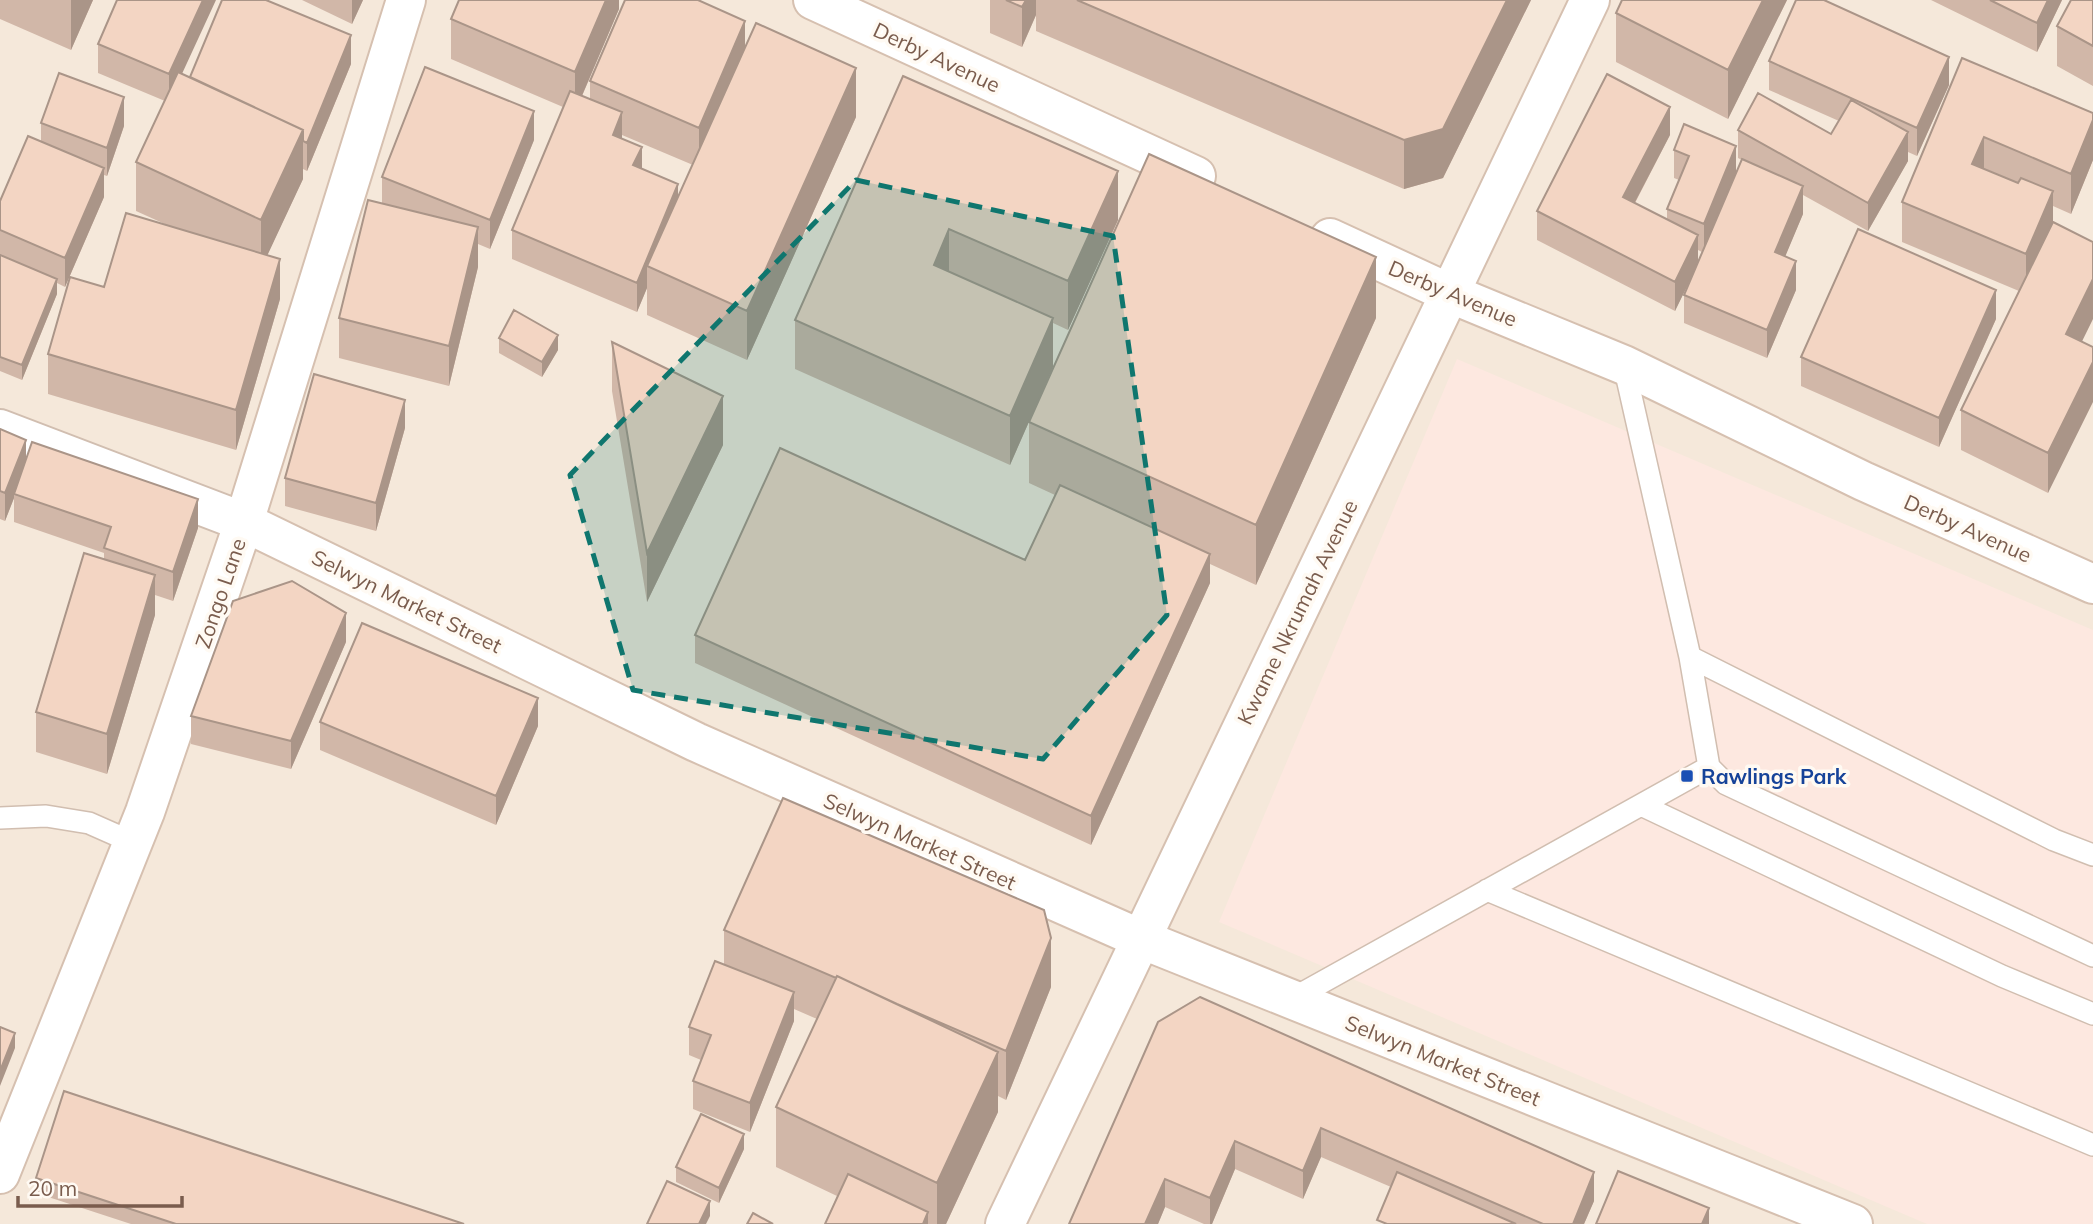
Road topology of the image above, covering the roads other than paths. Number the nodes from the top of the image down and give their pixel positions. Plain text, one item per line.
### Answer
1 (406, 0) edge
2 (813, 0) edge
3 (1590, 0) edge
4 (1224, 190) edge
5 (1299, 224) edge
6 (1449, 293) junction
7 (1624, 365) junction
8 (0, 429) edge
9 (244, 522) junction
10 (2093, 584) edge
11 (1690, 657) junction
12 (1709, 767) junction
13 (1641, 805) junction
14 (0, 818) edge
15 (132, 842) junction
16 (2093, 855) edge
17 (1487, 890) junction
18 (1141, 939) junction
19 (2093, 956) edge
20 (1292, 999) junction
21 (2093, 1014) edge
22 (2093, 1145) edge
23 (0, 1174) edge
24 (1005, 1224) edge
25 (1853, 1224) edge

1 - 9 main road, Zongo Lane
2 - 4 main road, Derby Avenue
3 - 6 main road, Kwame Nkrumah Avenue
5 - 6 main road, Derby Avenue
6 - 7 main road, Derby Avenue
6 - 18 main road, Kwame Nkrumah Avenue
7 - 10 main road, Derby Avenue
7 - 11 lane
8 - 9 main road, Selwyn Market Street
9 - 15 main road, Zongo Lane
9 - 18 main road, Selwyn Market Street
11 - 12 lane
11 - 16 lane
12 - 13 lane
12 - 19 lane
13 - 17 lane
13 - 21 lane
14 - 15 lane
15 - 23 main road, Zongo Lane
17 - 20 lane
17 - 22 lane
18 - 20 main road, Selwyn Market Street
18 - 24 main road, Kwame Nkrumah Avenue
20 - 25 main road, Selwyn Market Street

